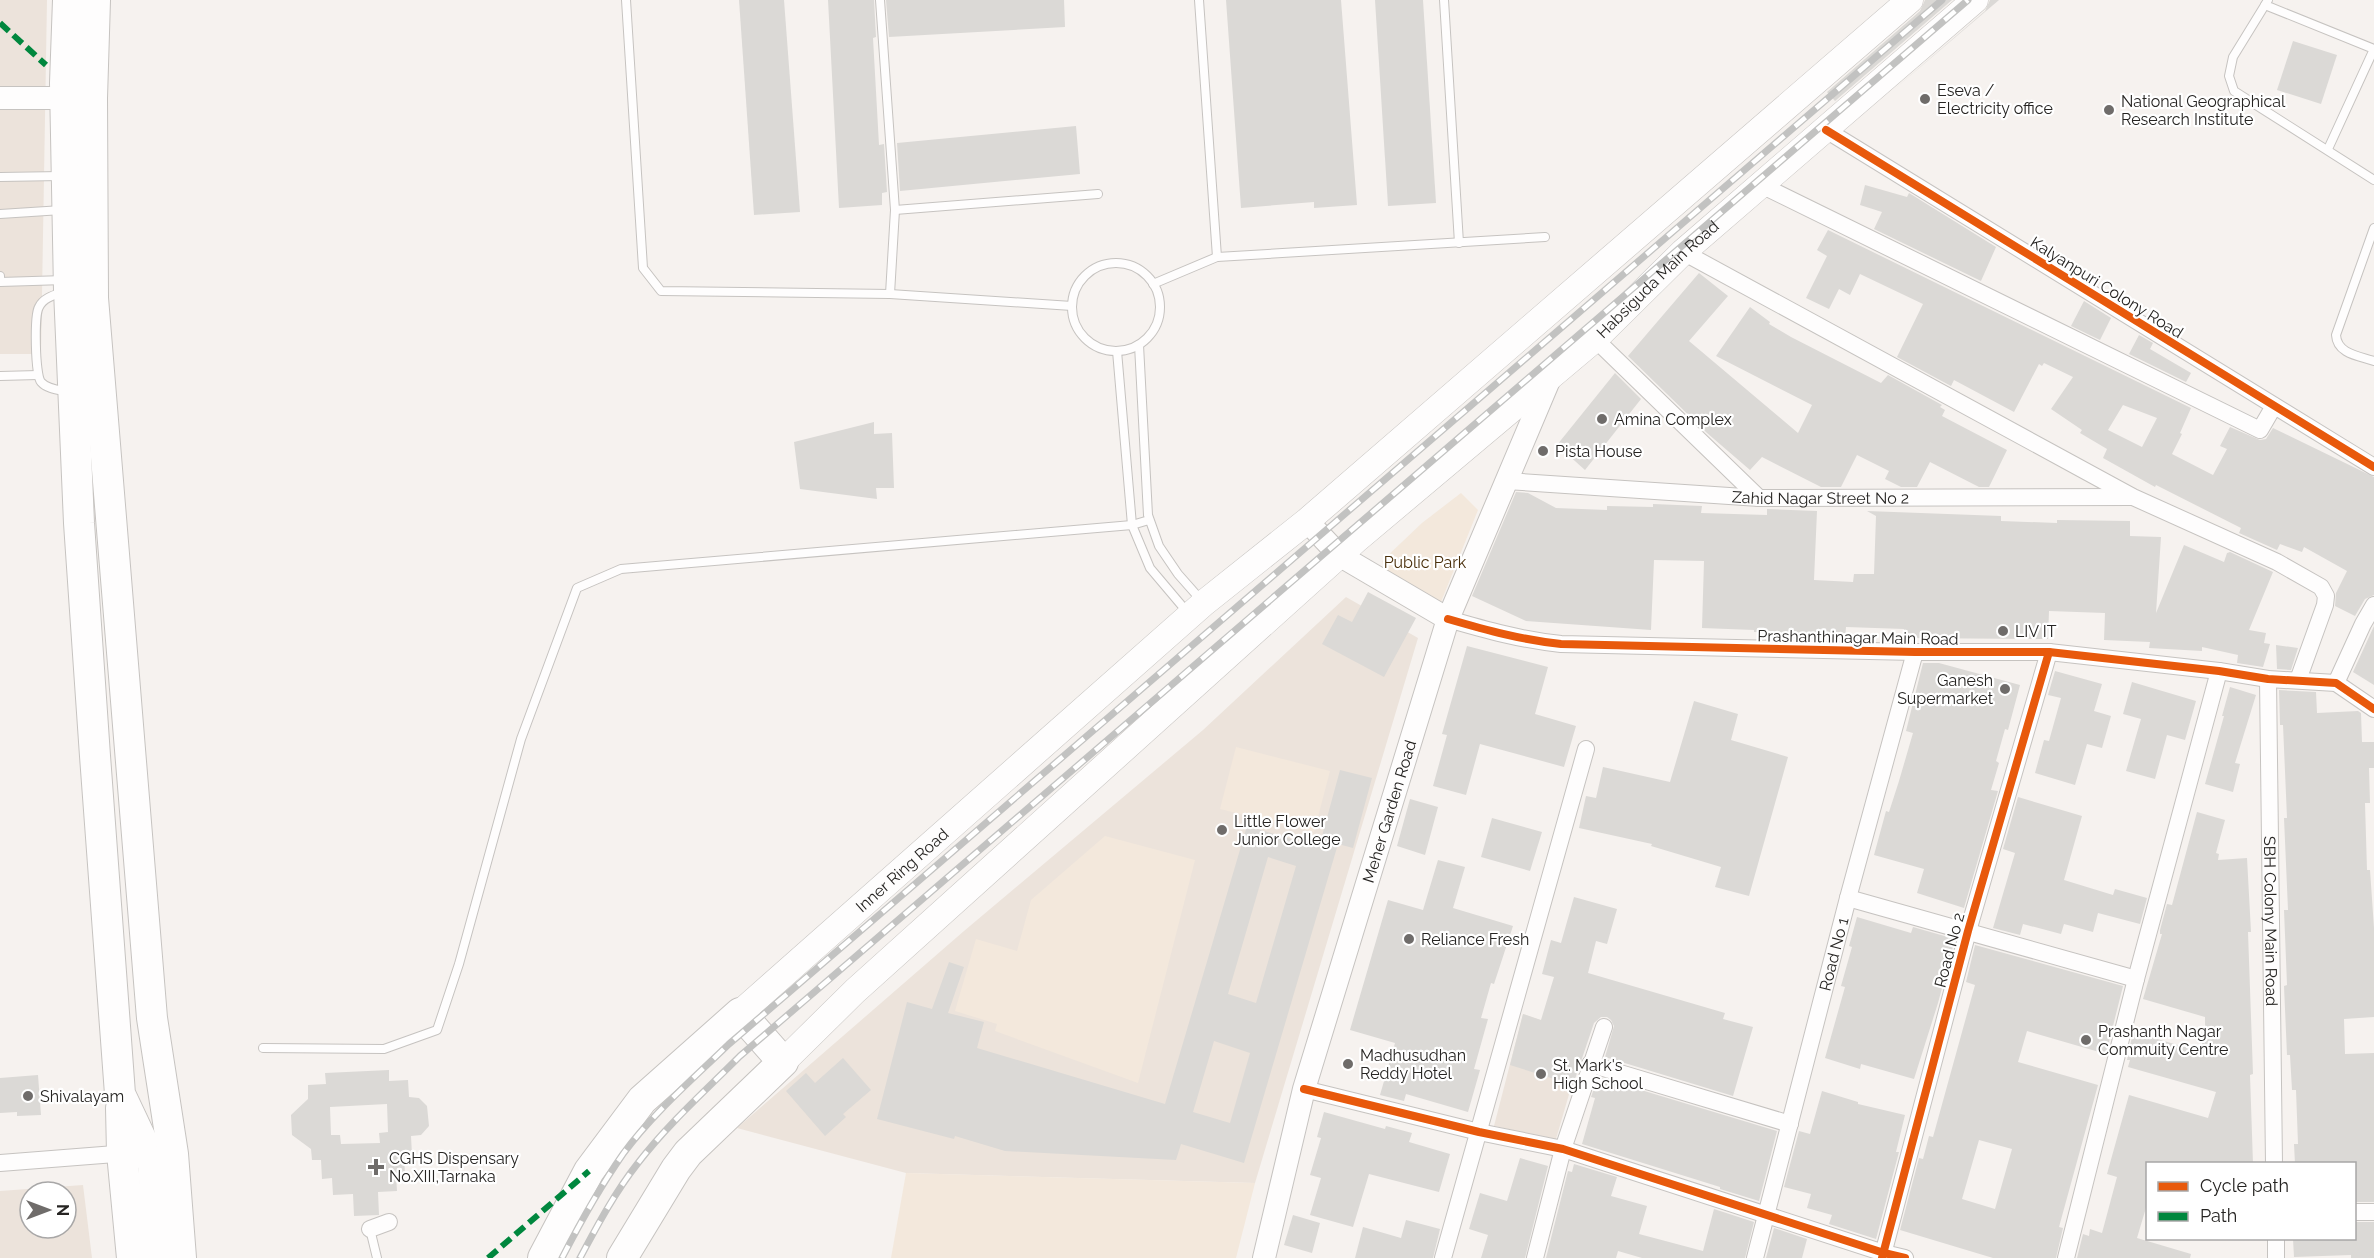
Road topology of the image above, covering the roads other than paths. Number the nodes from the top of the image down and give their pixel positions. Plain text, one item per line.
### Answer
1 (68, 0) edge
2 (95, 0) edge
3 (626, 0) edge
4 (880, 0) edge
5 (1198, 0) edge
6 (1444, 0) edge
7 (1910, 0) edge
8 (1975, 0) edge
9 (2266, 3) edge
10 (2374, 48) edge
11 (0, 82) edge
12 (65, 91) junction
13 (0, 98) edge
14 (1826, 130) junction
15 (2328, 149) junction
16 (67, 176) junction
17 (0, 177) edge
18 (2374, 180) edge
19 (1761, 185) junction
20 (1098, 194) dead end
21 (68, 210) junction
22 (895, 210) junction
23 (0, 214) edge
24 (2374, 228) edge
25 (1545, 237) dead end
26 (1460, 243) junction
27 (1683, 252) junction
28 (1217, 257) junction
29 (0, 276) edge
30 (0, 282) edge
31 (1153, 284) junction
32 (69, 285) junction
33 (890, 294) junction
34 (1072, 306) junction
35 (1595, 339) junction
36 (1139, 345) junction
37 (1117, 351) junction
38 (2374, 361) edge
39 (38, 375) junction
40 (0, 376) edge
41 (1550, 378) junction
42 (87, 391) junction
43 (2274, 406) junction
44 (2374, 467) edge
45 (1507, 481) junction
46 (2133, 496) junction
47 (1759, 498) junction
48 (1149, 520) junction
49 (1306, 521) junction
50 (1132, 525) junction
51 (1339, 555) junction
52 (2374, 605) edge
53 (1197, 610) junction
54 (1448, 619) junction
55 (2368, 628) edge
56 (1915, 652) junction
57 (2049, 652) junction
58 (2219, 671) junction
59 (2268, 679) junction
60 (2298, 680) junction
61 (2336, 683) junction
62 (2374, 709) edge
63 (1586, 749) dead end
64 (1848, 898) junction
65 (1968, 932) junction
66 (2136, 979) junction
67 (740, 1013) junction
68 (1604, 1027) dead end
69 (263, 1048) dead end
70 (783, 1062) junction
71 (1590, 1064) junction
72 (1304, 1089) junction
73 (1791, 1124) junction
74 (1479, 1132) junction
75 (1563, 1149) junction
76 (135, 1153) junction
77 (2274, 1162) edge
78 (0, 1163) edge
79 (2356, 1212) edge
80 (2374, 1212) edge
81 (1767, 1214) junction
82 (389, 1222) dead end
83 (370, 1229) joint
84 (2276, 1240) edge
85 (547, 1250) edge
86 (1883, 1256) edge
87 (132, 1258) edge
88 (159, 1258) edge
89 (181, 1258) edge
90 (377, 1258) edge
91 (522, 1258) edge
92 (622, 1258) edge
93 (1264, 1258) edge
94 (1443, 1258) edge
95 (1534, 1258) edge
96 (1755, 1258) edge
97 (1905, 1258) edge
98 (2066, 1258) edge
99 (2276, 1258) edge

1 - 12 highway
2 - 42 highway
3 - 33 lane
4 - 22 lane
5 - 28 lane
6 - 26 lane
7 - 49 main road
8 - 14 main road, Habsiguda Main Road
9 - 10 lane
9 - 15 lane
10 - 15 lane
11 - 12 main road
12 - 13 main road
12 - 16 highway
14 - 19 main road, Habsiguda Main Road
14 - 43 street, Kalyanpuri Colony Road
15 - 18 lane
16 - 17 lane
16 - 21 highway
19 - 27 main road, Habsiguda Main Road
19 - 43 street
20 - 22 lane
21 - 23 lane
21 - 32 highway
22 - 33 lane
24 - 38 lane
25 - 26 lane
26 - 28 lane
27 - 35 main road, Habsiguda Main Road
27 - 46 street
28 - 31 lane
29 - 30 lane
30 - 32 lane
31 - 34 lane
31 - 36 lane
32 - 39 lane
32 - 42 highway
33 - 34 lane
34 - 37 lane
35 - 41 main road, Habsiguda Main Road
35 - 47 street
36 - 37 lane
36 - 48 lane
37 - 50 lane
39 - 40 lane
39 - 42 lane
41 - 45 main road, Meher Garden Road
41 - 51 main road, Habsiguda Main Road
42 - 76 highway
42 - 89 highway
43 - 44 street, Kalyanpuri Colony Road
45 - 47 street, Zahid Nagar Street No 2
45 - 54 main road, Meher Garden Road
46 - 47 street, Zahid Nagar Street No 2
46 - 60 street
48 - 50 lane
48 - 53 lane
49 - 51 main road, Prashanthinagar Main Road
49 - 53 main road, Inner Ring Road
50 - 53 lane
50 - 69 lane
51 - 54 main road, Prashanthinagar Main Road
51 - 70 main road
52 - 55 street
53 - 67 main road, Inner Ring Road
54 - 56 street, Prashanthinagar Main Road
54 - 72 main road, Meher Garden Road
55 - 61 street
56 - 57 street, Prashanthinagar Main Road
56 - 64 street, Road No 1
57 - 58 street, Prashanthinagar Main Road
57 - 65 street, Road No 2
58 - 59 street, Prashanthinagar Main Road
58 - 66 street
59 - 60 street
59 - 77 street, SBH Colony Main Road
60 - 61 street
61 - 62 street
63 - 74 street
64 - 65 street
64 - 73 street, Road No 1
65 - 66 street
65 - 86 street, Road No 2
66 - 98 street
67 - 70 highway
67 - 85 highway, Inner Ring Road
68 - 71 street
70 - 92 highway
71 - 73 street
71 - 75 street
72 - 74 street
72 - 93 main road, Meher Garden Road
73 - 81 street, Road No 1
74 - 75 street
74 - 94 street
75 - 81 street
75 - 95 street
76 - 78 street
76 - 87 highway
76 - 88 highway
79 - 80 street
81 - 86 street
81 - 96 street, Road No 1
82 - 83 street
83 - 90 lane
84 - 99 street
85 - 91 highway
86 - 97 street

